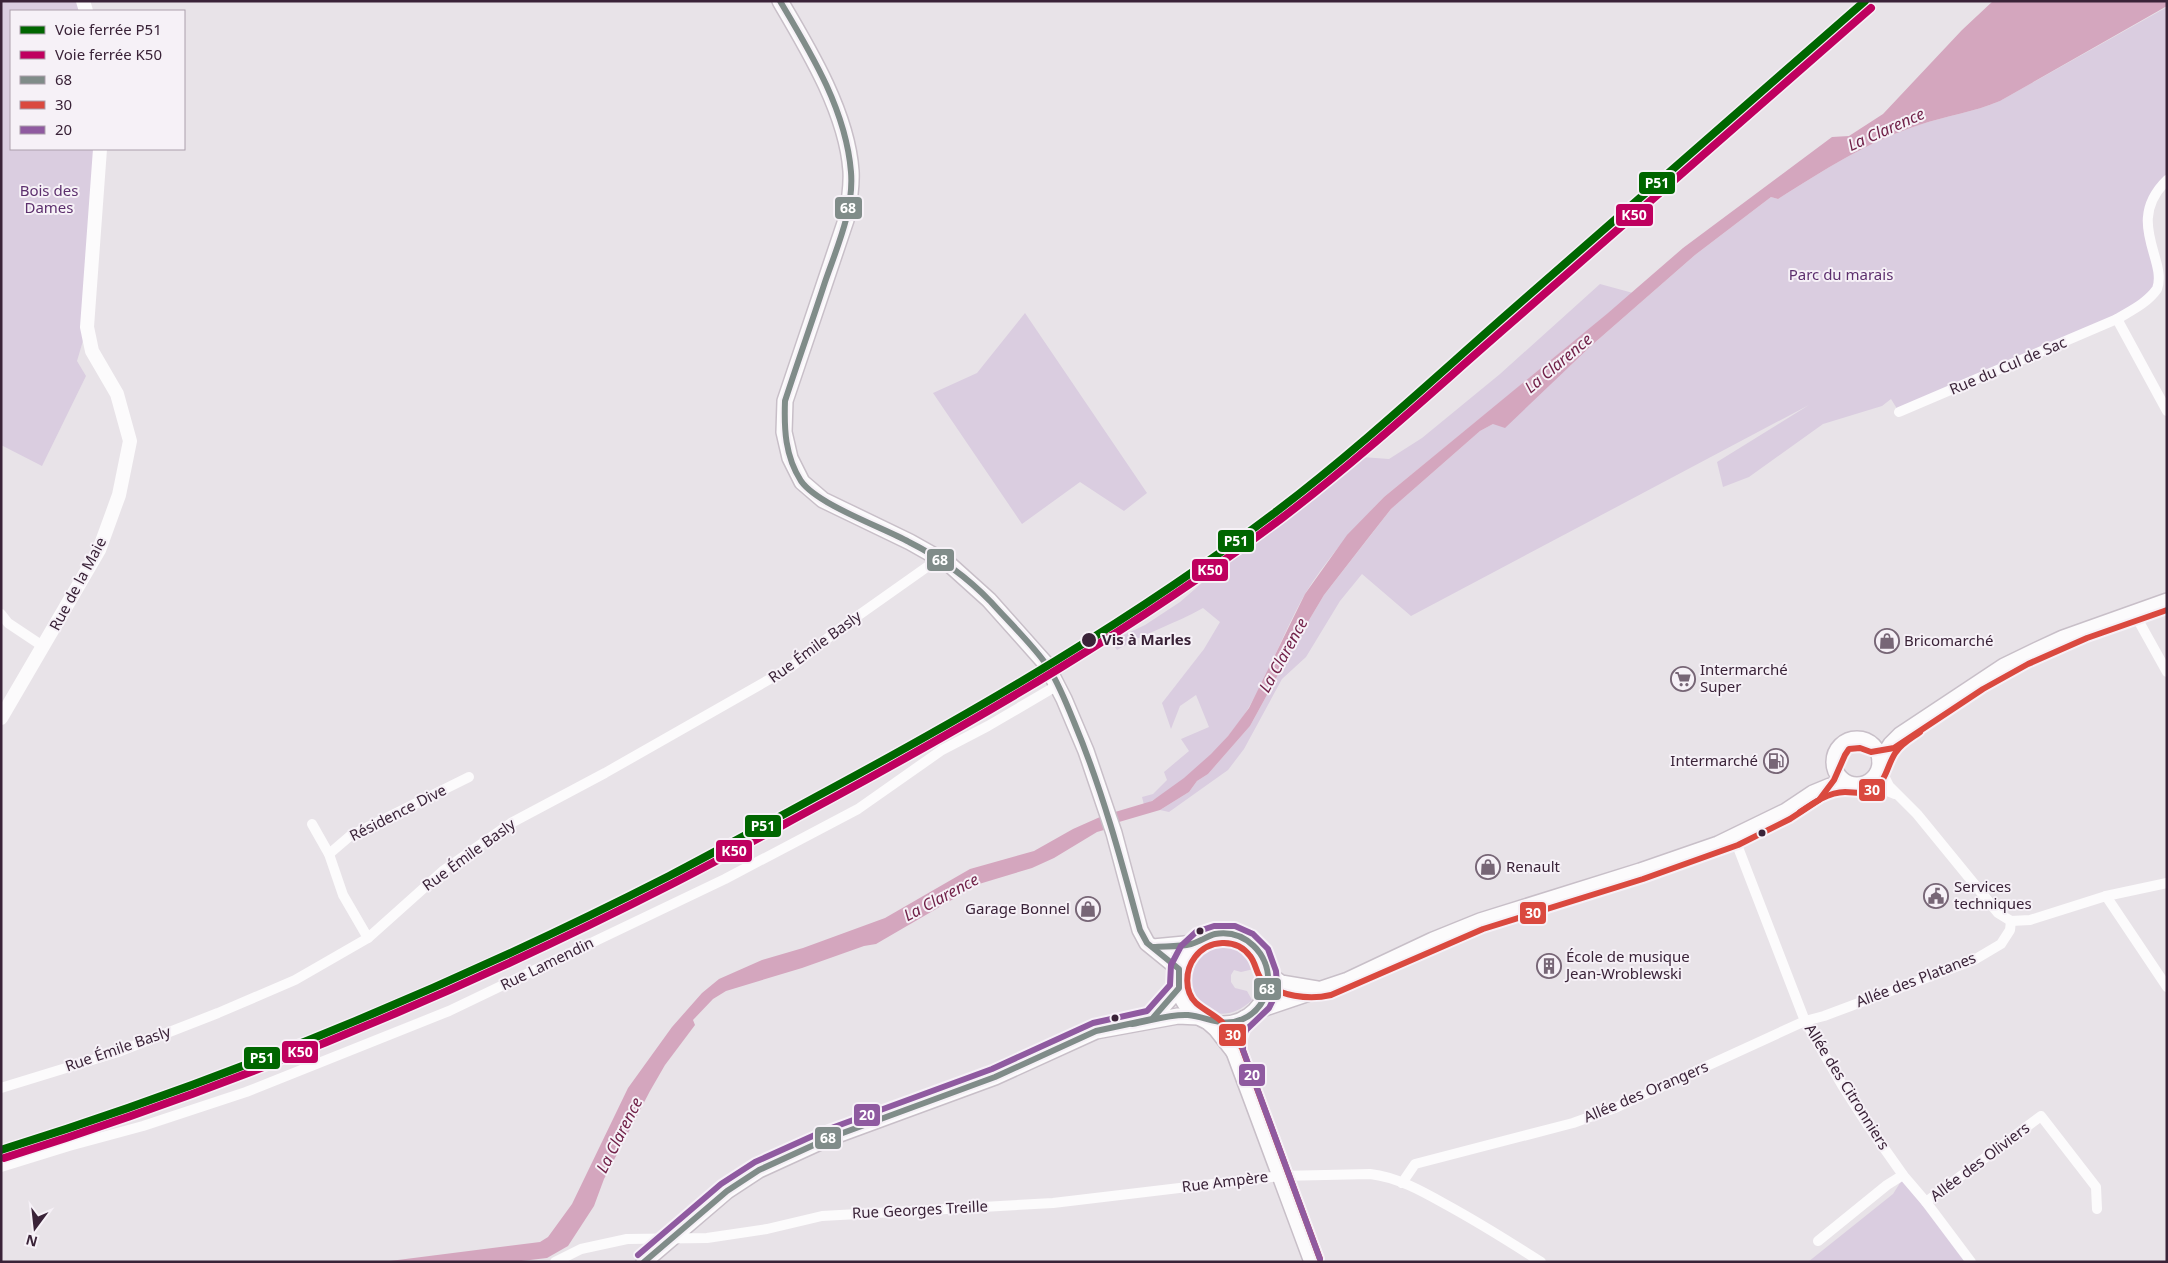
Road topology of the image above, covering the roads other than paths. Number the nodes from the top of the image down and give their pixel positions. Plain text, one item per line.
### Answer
1 (780, 1) edge
2 (100, 150) edge
3 (2167, 180) edge
4 (2117, 319) junction
5 (2167, 411) edge
6 (1899, 412) dead end
7 (938, 557) junction
8 (2167, 601) edge
9 (2133, 611) junction
10 (1, 614) edge
11 (44, 647) junction
12 (2167, 672) edge
13 (1058, 685) junction
14 (1, 718) edge
15 (1900, 735) junction
16 (1871, 743) junction
17 (1833, 762) junction
18 (1880, 765) junction
19 (469, 776) dead end
20 (1854, 784) junction
21 (1813, 793) junction
22 (1898, 795) junction
23 (312, 824) dead end
24 (1734, 837) junction
25 (329, 854) junction
26 (2167, 883) edge
27 (2106, 896) junction
28 (2011, 921) junction
29 (368, 938) junction
30 (1195, 943) junction
31 (1153, 947) junction
32 (1179, 969) junction
33 (1268, 974) junction
34 (2167, 987) edge
35 (1179, 988) junction
36 (1321, 989) junction
37 (1250, 1015) junction
38 (1152, 1019) junction
39 (1203, 1019) junction
40 (1805, 1021) junction
41 (1234, 1052) junction
42 (1, 1088) edge
43 (1, 1167) edge
44 (1280, 1176) junction
45 (1903, 1176) junction
46 (1402, 1183) junction
47 (1171, 1189) joint
48 (1926, 1202) junction
49 (2097, 1210) dead end
50 (671, 1238) junction
51 (1818, 1241) dead end
52 (654, 1258) edge
53 (555, 1262) edge
54 (1312, 1262) edge
55 (1542, 1262) edge
56 (1971, 1262) edge

1 - 7 main road
2 - 11 street, Rue de la Maie
3 - 4 street, Rue du Cul de Sac
4 - 5 street
4 - 6 street, Rue du Cul de Sac
7 - 13 main road
7 - 29 street, Rue Émile Basly
8 - 9 main road
9 - 12 street
9 - 15 main road
10 - 11 street
11 - 14 street, Rue de la Maie
13 - 31 main road
13 - 43 street, Rue Lamendin
15 - 16 main road
15 - 18 main road
16 - 17 main road
16 - 18 main road
17 - 20 main road
17 - 21 main road
18 - 20 main road
18 - 22 street
19 - 25 street, Résidence Dive
20 - 21 main road
20 - 22 street
21 - 24 main road
22 - 28 street
23 - 25 street
24 - 36 main road
24 - 40 street, Allée des Citronniers
25 - 29 street
26 - 27 street
27 - 28 street
27 - 34 street
28 - 40 street, Allée des Platanes
29 - 42 street, Rue Émile Basly
30 - 31 main road
30 - 32 main road
30 - 33 main road
31 - 32 main road
32 - 35 main road
33 - 36 main road
33 - 37 main road
35 - 38 main road
35 - 39 main road
36 - 37 main road
37 - 39 main road
37 - 41 main road
38 - 39 main road
38 - 50 main road
39 - 41 main road
40 - 45 street, Allée des Citronniers
40 - 46 street, Allée des Orangers
41 - 44 main road
44 - 46 street, Rue Ampère
44 - 47 street, Rue Ampère
44 - 54 main road
45 - 48 street, Allée des Citronniers
45 - 51 street
46 - 55 street, Rue Ampère
47 - 50 street, Rue Georges Treille
48 - 49 street, Allée des Oliviers
48 - 56 street, Allée des Citronniers
50 - 52 main road
50 - 53 street, Rue Georges Treille

